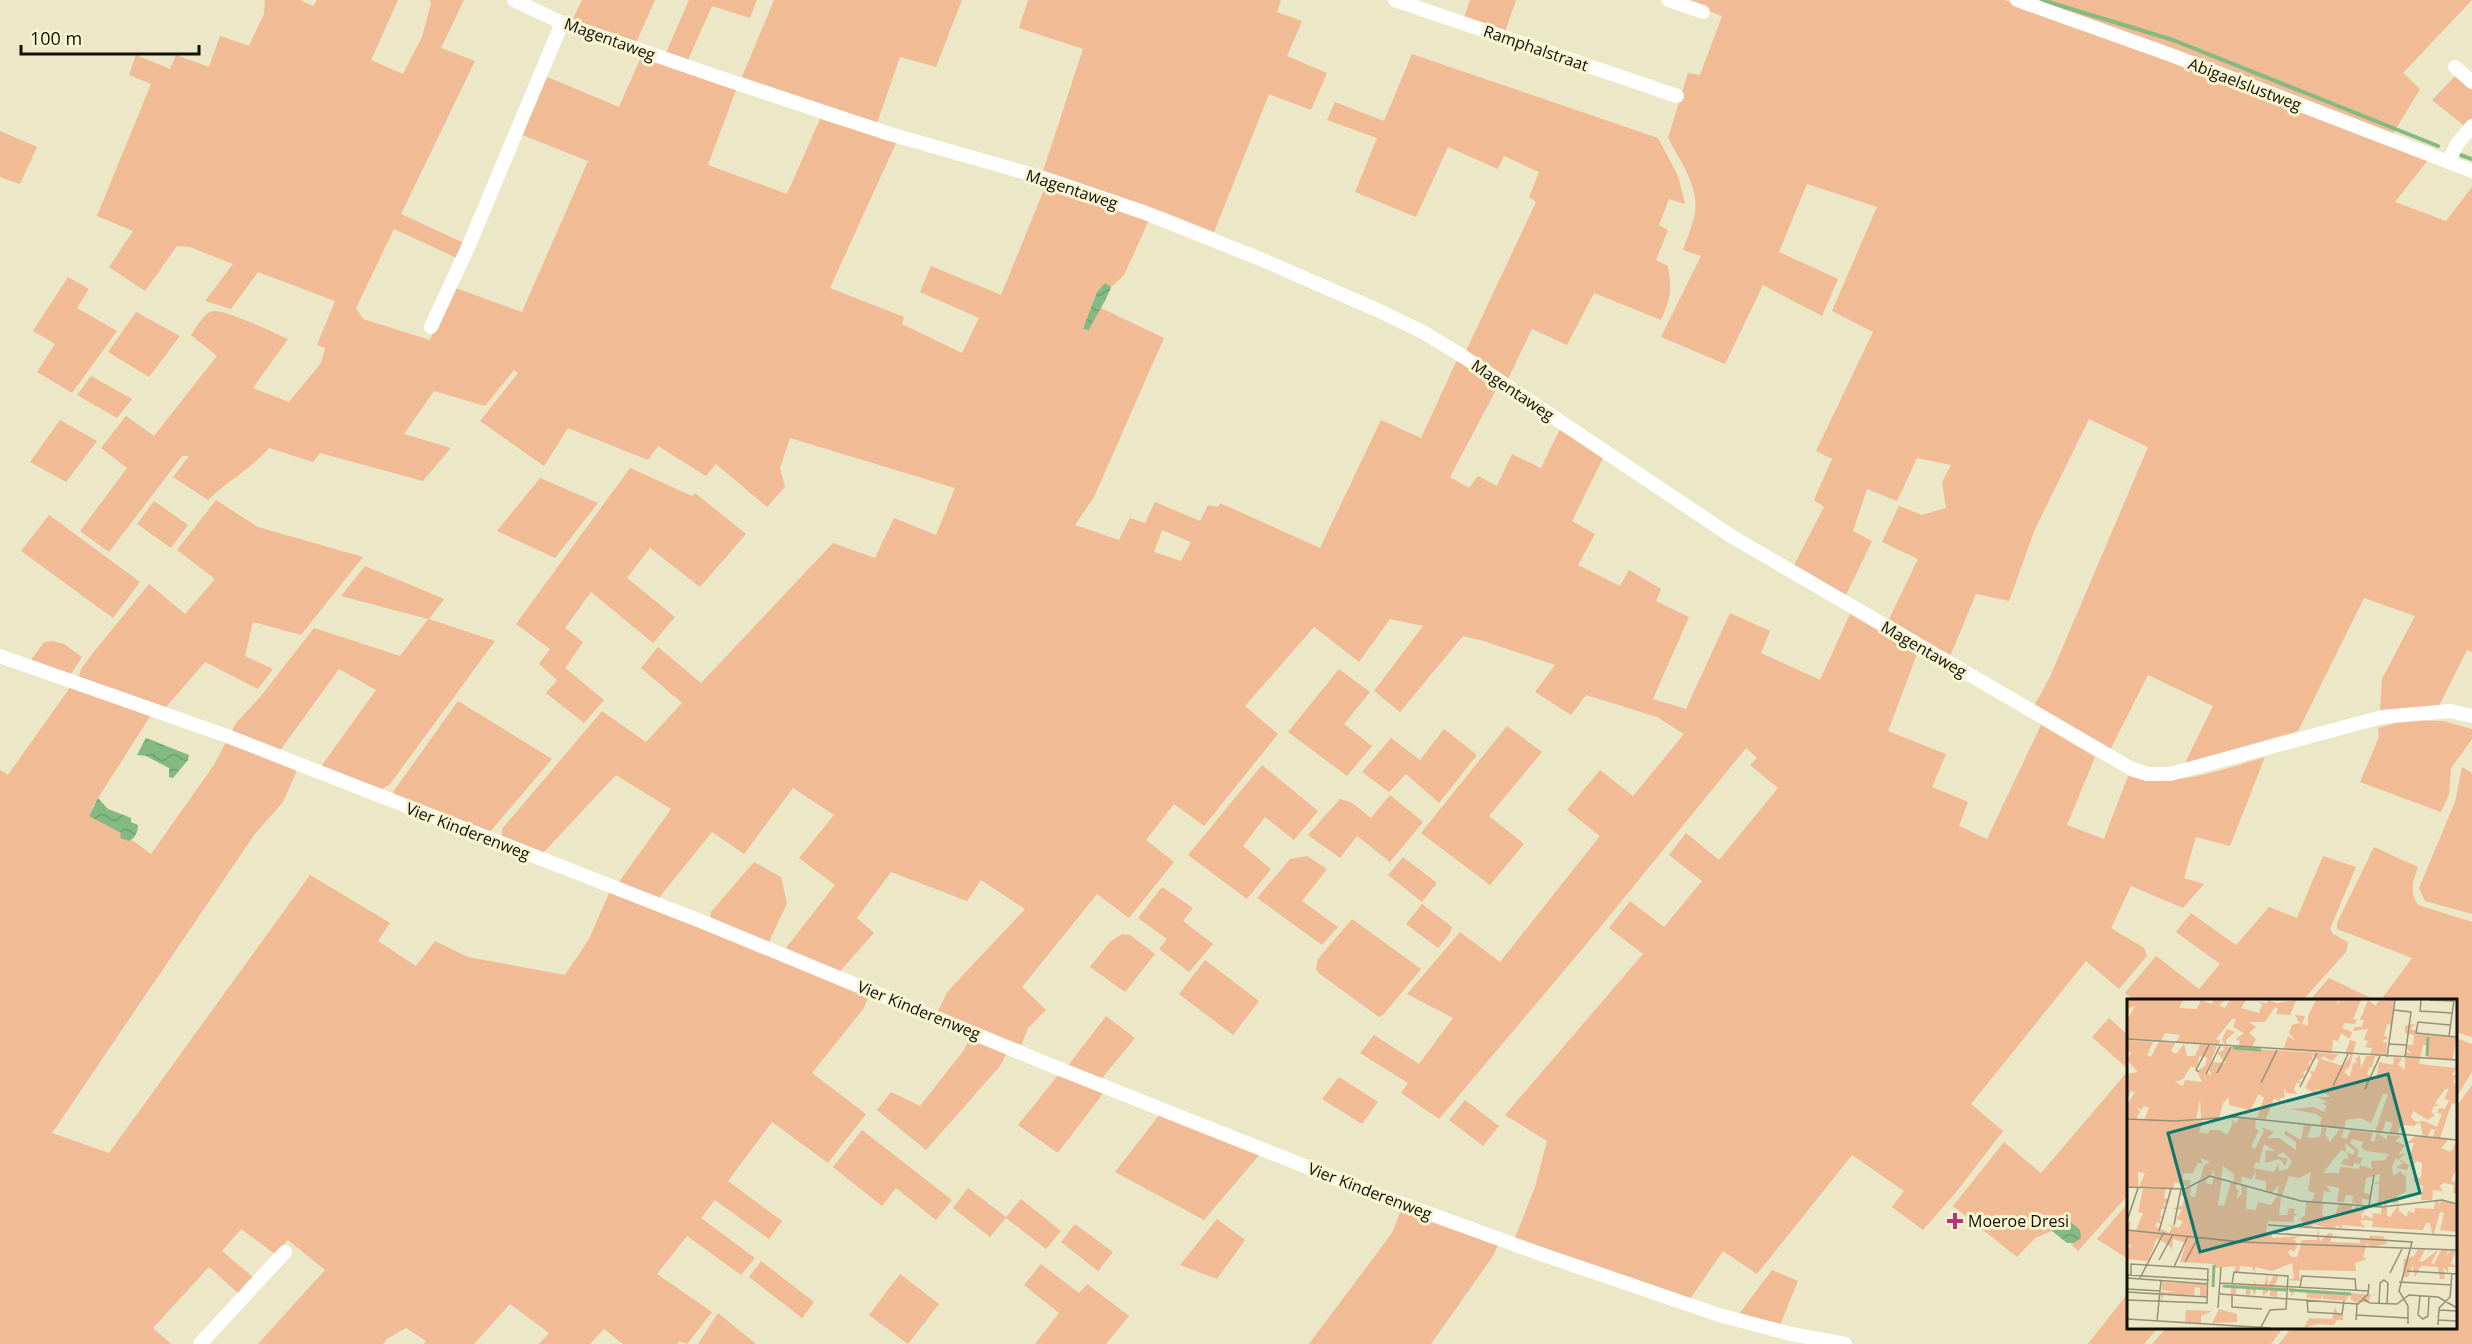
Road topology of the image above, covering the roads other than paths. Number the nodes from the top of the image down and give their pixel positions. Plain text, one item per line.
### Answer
1 (514, 0) edge
2 (1395, 0) edge
3 (1668, 0) edge
4 (2017, 0) edge
5 (1703, 12) dead end
6 (562, 23) junction
7 (2456, 67) dead end
8 (2472, 82) edge
9 (1677, 96) dead end
10 (2472, 126) edge
11 (2449, 161) junction
12 (2472, 171) edge
13 (431, 327) dead end
14 (0, 656) edge
15 (2472, 716) edge
16 (285, 1252) dead end
17 (200, 1344) edge
18 (1845, 1344) edge

1 - 6 street, Magentaweg
2 - 9 street, Ramphalstraat
3 - 5 street
4 - 11 street, Abigaelslustweg
6 - 13 street
6 - 15 street, Magentaweg
7 - 8 street
10 - 11 street
11 - 12 street, Abigaelslustweg
14 - 18 street, Vier Kinderenweg
16 - 17 street

